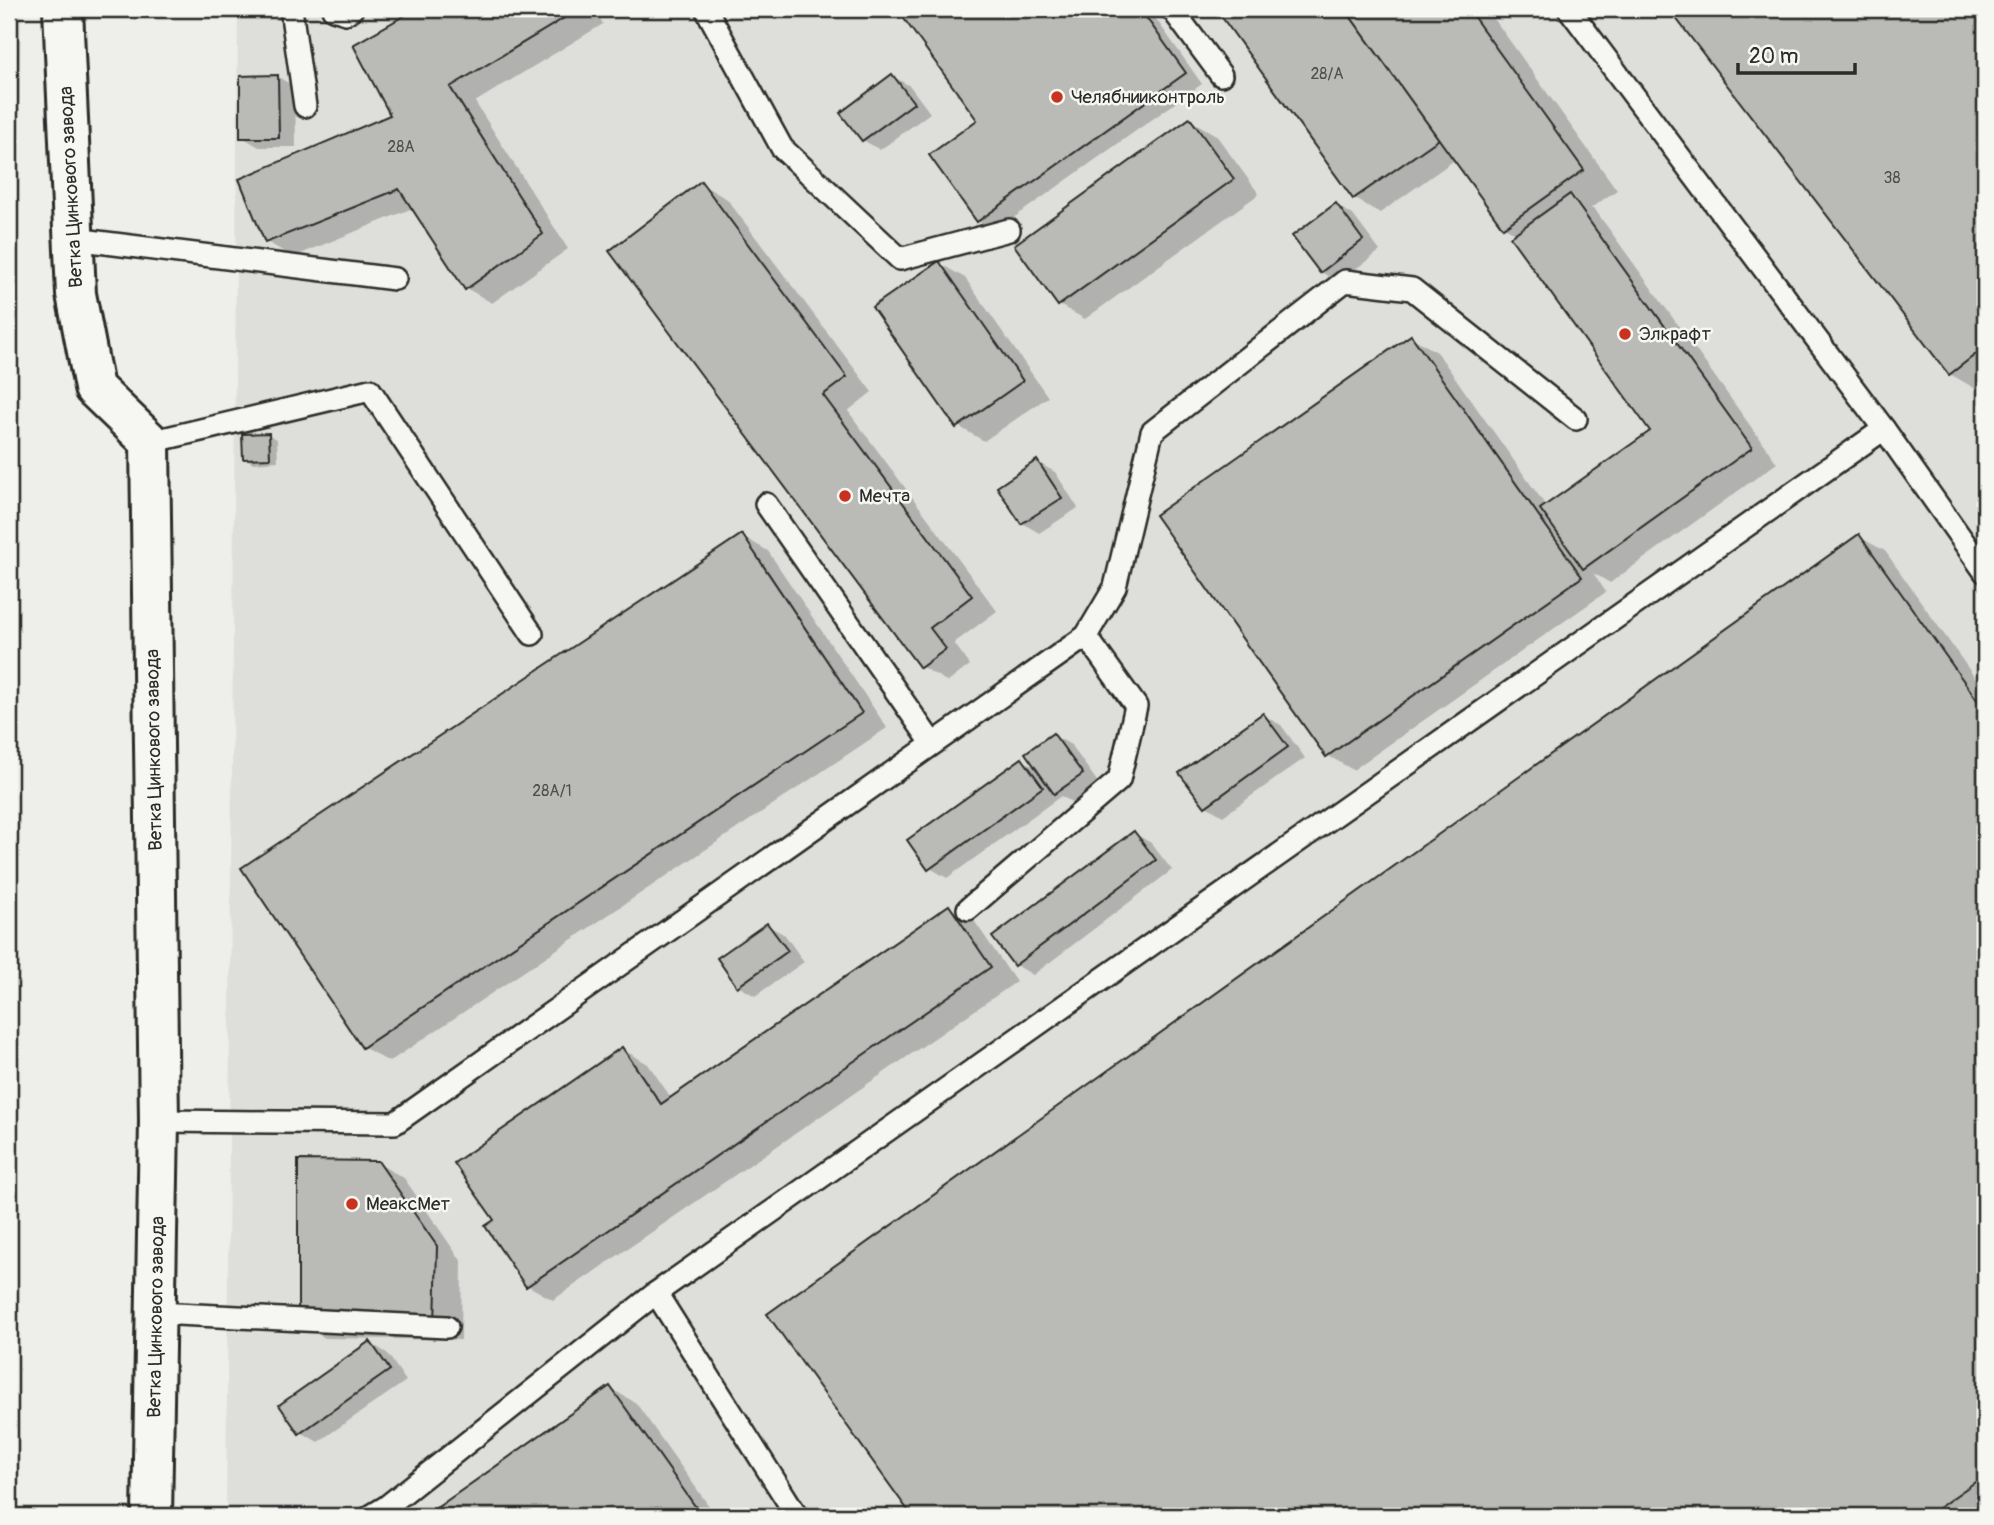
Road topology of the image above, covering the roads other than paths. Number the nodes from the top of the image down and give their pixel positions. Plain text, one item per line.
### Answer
1 (62, 9) edge
2 (291, 9) edge
3 (333, 9) edge
4 (352, 9) edge
5 (706, 9) edge
6 (1172, 9) edge
7 (1569, 9) edge
8 (1221, 75) dead end
9 (305, 106) dead end
10 (1009, 230) dead end
11 (74, 239) junction
12 (395, 279) dead end
13 (1576, 419) dead end
14 (1884, 429) junction
15 (149, 442) junction
16 (766, 504) dead end
17 (1985, 572) edge
18 (532, 634) dead end
19 (1086, 636) junction
20 (932, 743) junction
21 (968, 909) dead end
22 (159, 1121) junction
23 (656, 1293) junction
24 (156, 1313) junction
25 (447, 1327) dead end
26 (382, 1513) edge
27 (152, 1516) edge
28 (797, 1516) edge

1 - 11 street, Ветка Цинкового завода
2 - 9 lane
3 - 4 lane
5 - 10 lane
6 - 8 lane
7 - 14 lane
11 - 12 lane
11 - 15 street, Ветка Цинкового завода
13 - 19 lane
14 - 17 lane
14 - 23 lane
15 - 18 lane
15 - 22 street, Ветка Цинкового завода
16 - 20 lane
19 - 20 lane
19 - 21 lane
20 - 22 lane
22 - 24 street, Ветка Цинкового завода
23 - 26 lane
23 - 28 lane
24 - 25 lane
24 - 27 street, Ветка Цинкового завода

